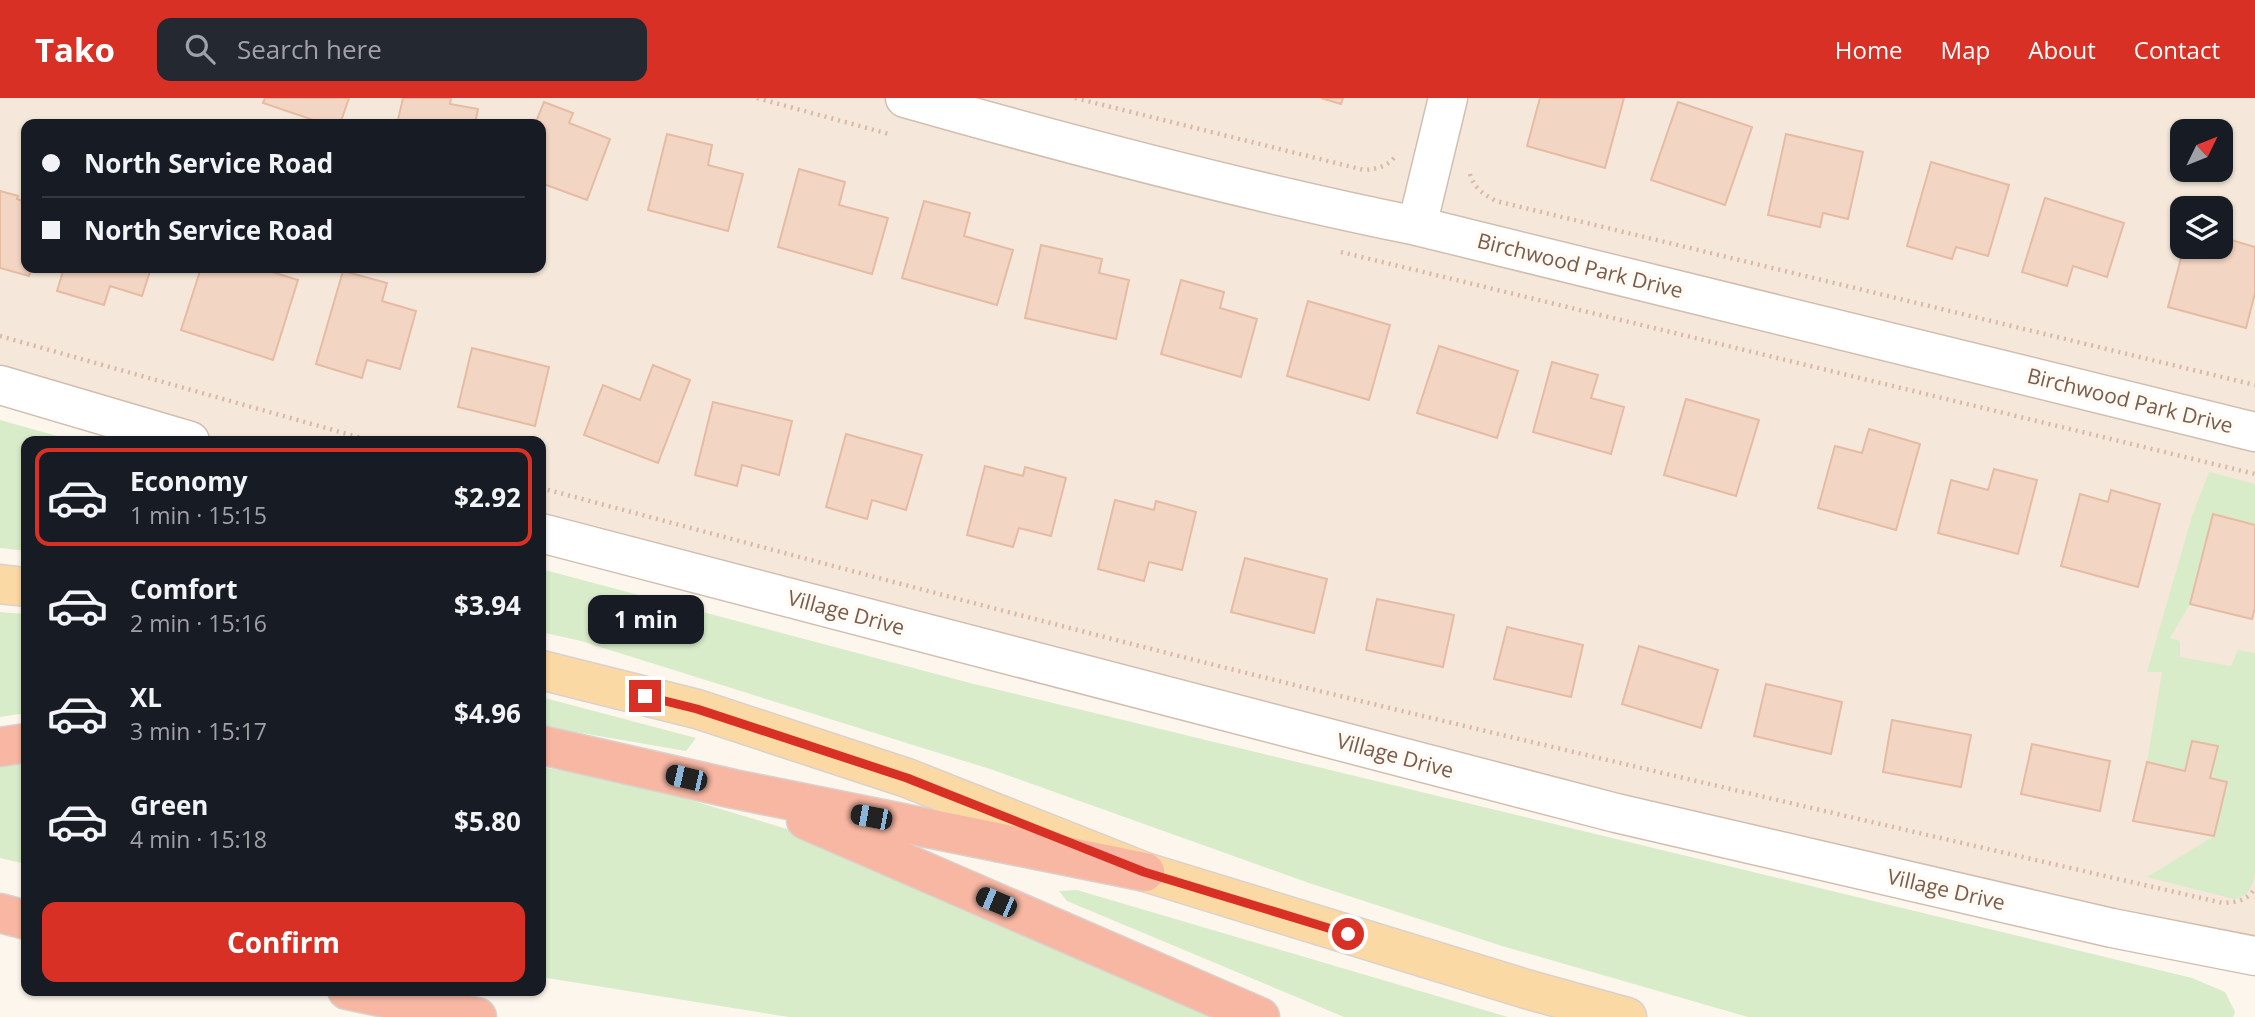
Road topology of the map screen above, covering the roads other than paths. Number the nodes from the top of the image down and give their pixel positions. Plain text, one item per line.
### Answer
1 (905, 98) edge
2 (1448, 98) edge
3 (1417, 226) junction
4 (0, 385) edge
5 (2255, 432) edge
6 (173, 436) edge
7 (546, 534) edge
8 (0, 584) edge
9 (21, 586) edge
10 (546, 671) edge
11 (21, 744) edge
12 (546, 746) edge
13 (0, 747) edge
14 (734, 789) junction
15 (1144, 872) junction
16 (0, 913) edge
17 (21, 918) edge
18 (2255, 956) edge
19 (376, 996) edge
20 (477, 1017) edge
21 (1260, 1017) edge
22 (1627, 1017) edge

1 - 3 street, Birchwood Park Drive
2 - 3 street
3 - 5 street, Birchwood Park Drive
4 - 6 street
7 - 18 street, Village Drive
8 - 9 main road
10 - 15 main road
11 - 13 highway
12 - 14 highway
14 - 15 highway
14 - 21 highway
15 - 22 main road
16 - 17 highway
19 - 20 highway

